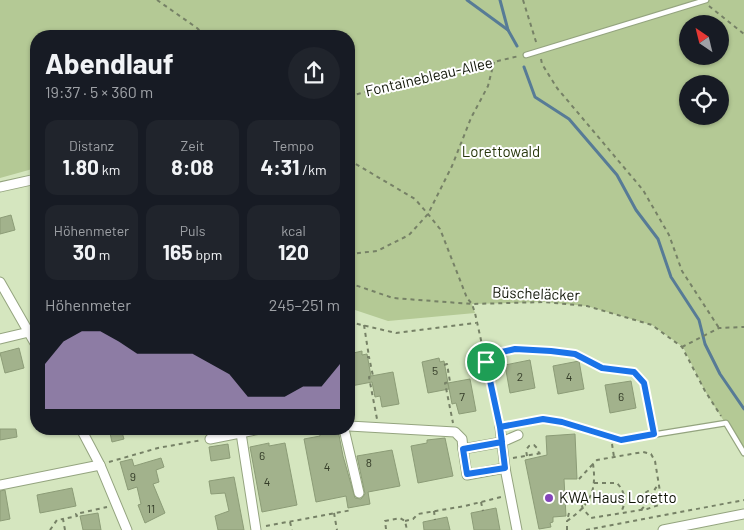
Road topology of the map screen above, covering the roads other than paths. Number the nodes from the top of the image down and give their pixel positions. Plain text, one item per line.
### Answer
1 (704, 0) edge
2 (526, 55) dead end
3 (30, 180) edge
4 (0, 188) edge
5 (0, 282) edge
6 (29, 332) joint
7 (0, 338) edge
8 (355, 426) edge
9 (500, 427) road end
10 (583, 429) road end
11 (84, 435) edge
12 (222, 435) edge
13 (239, 435) edge
14 (345, 435) edge
15 (518, 435) dead end
16 (210, 439) road end
17 (502, 442) junction
18 (463, 449) junction
19 (744, 453) edge
20 (504, 464) junction
21 (100, 465) junction
22 (0, 485) edge
23 (358, 493) dead end
24 (744, 514) edge
25 (256, 529) edge
26 (127, 530) edge
27 (517, 530) edge
28 (663, 530) edge

1 - 2 lane
3 - 4 street
5 - 6 street
6 - 7 street
8 - 18 street
9 - 17 street
10 - 19 lane
11 - 21 street
12 - 16 street
13 - 25 street
14 - 23 street
15 - 17 street
17 - 18 street
17 - 20 street
18 - 20 street
20 - 27 street
21 - 22 street
21 - 26 street
24 - 28 street

